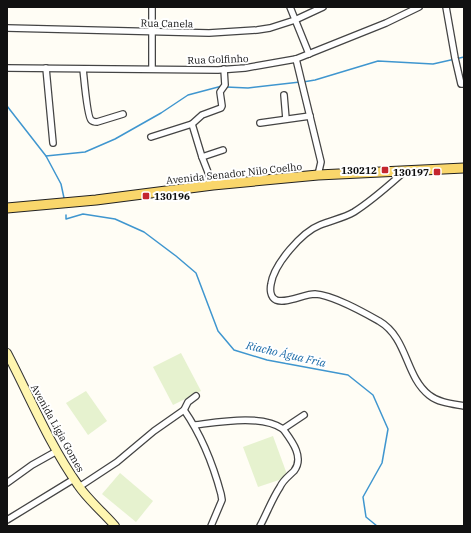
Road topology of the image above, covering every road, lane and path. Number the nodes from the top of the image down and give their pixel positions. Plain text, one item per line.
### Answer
1 (152, 7) edge
2 (290, 7) edge
3 (323, 7) edge
4 (420, 7) edge
5 (446, 7) edge
6 (295, 20) junction
7 (7, 28) edge
8 (152, 31) junction
9 (309, 54) junction
10 (296, 59) junction
11 (7, 68) edge
12 (46, 68) junction
13 (82, 69) junction
14 (152, 69) junction
15 (224, 69) junction
16 (463, 84) edge
17 (284, 95) dead end
18 (122, 114) dead end
19 (310, 116) junction
20 (286, 119) junction
21 (260, 123) dead end
22 (192, 124) junction
23 (151, 137) dead end
24 (53, 143) dead end
25 (223, 150) dead end
26 (202, 157) junction
27 (464, 168) edge
28 (404, 172) junction
29 (318, 175) junction
30 (213, 185) junction
31 (7, 208) edge
32 (7, 353) edge
33 (196, 396) dead end
34 (464, 406) edge
35 (184, 410) junction
36 (304, 415) dead end
37 (194, 425) junction
38 (283, 429) junction
39 (57, 451) junction
40 (74, 479) junction
41 (7, 483) edge
42 (79, 487) junction
43 (7, 520) edge
44 (110, 524) edge
45 (211, 526) edge
46 (260, 526) edge

1 - 8 street
2 - 6 street
3 - 6 street, Rua Canela
4 - 9 street, Rua Golfinho
5 - 16 street
6 - 8 street, Rua Canela
6 - 9 street
7 - 8 street, Rua Canela
8 - 14 street
9 - 10 street, Rua Golfinho
10 - 15 street, Rua Golfinho
10 - 19 street
11 - 12 street, Rua Golfinho
12 - 13 street, Rua Golfinho
12 - 24 street
13 - 14 street, Rua Golfinho
13 - 18 street
14 - 15 street, Rua Golfinho
15 - 22 street
17 - 20 street
19 - 20 street
19 - 29 street
20 - 21 street
22 - 23 street
22 - 26 street
25 - 26 street
26 - 30 street
27 - 28 main road, Avenida Senador Nilo Coelho
28 - 29 main road, Avenida Senador Nilo Coelho
28 - 34 street
29 - 30 main road, Avenida Senador Nilo Coelho
30 - 31 main road, Avenida Senador Nilo Coelho
32 - 39 street, Avenida Ligia Gomes
33 - 35 street
35 - 37 street
35 - 42 street
36 - 38 street
37 - 38 street
37 - 45 street
38 - 46 street
39 - 40 street, Avenida Ligia Gomes
39 - 41 street
40 - 42 street, Avenida Ligia Gomes
40 - 43 street
42 - 44 street, Avenida Ligia Gomes

